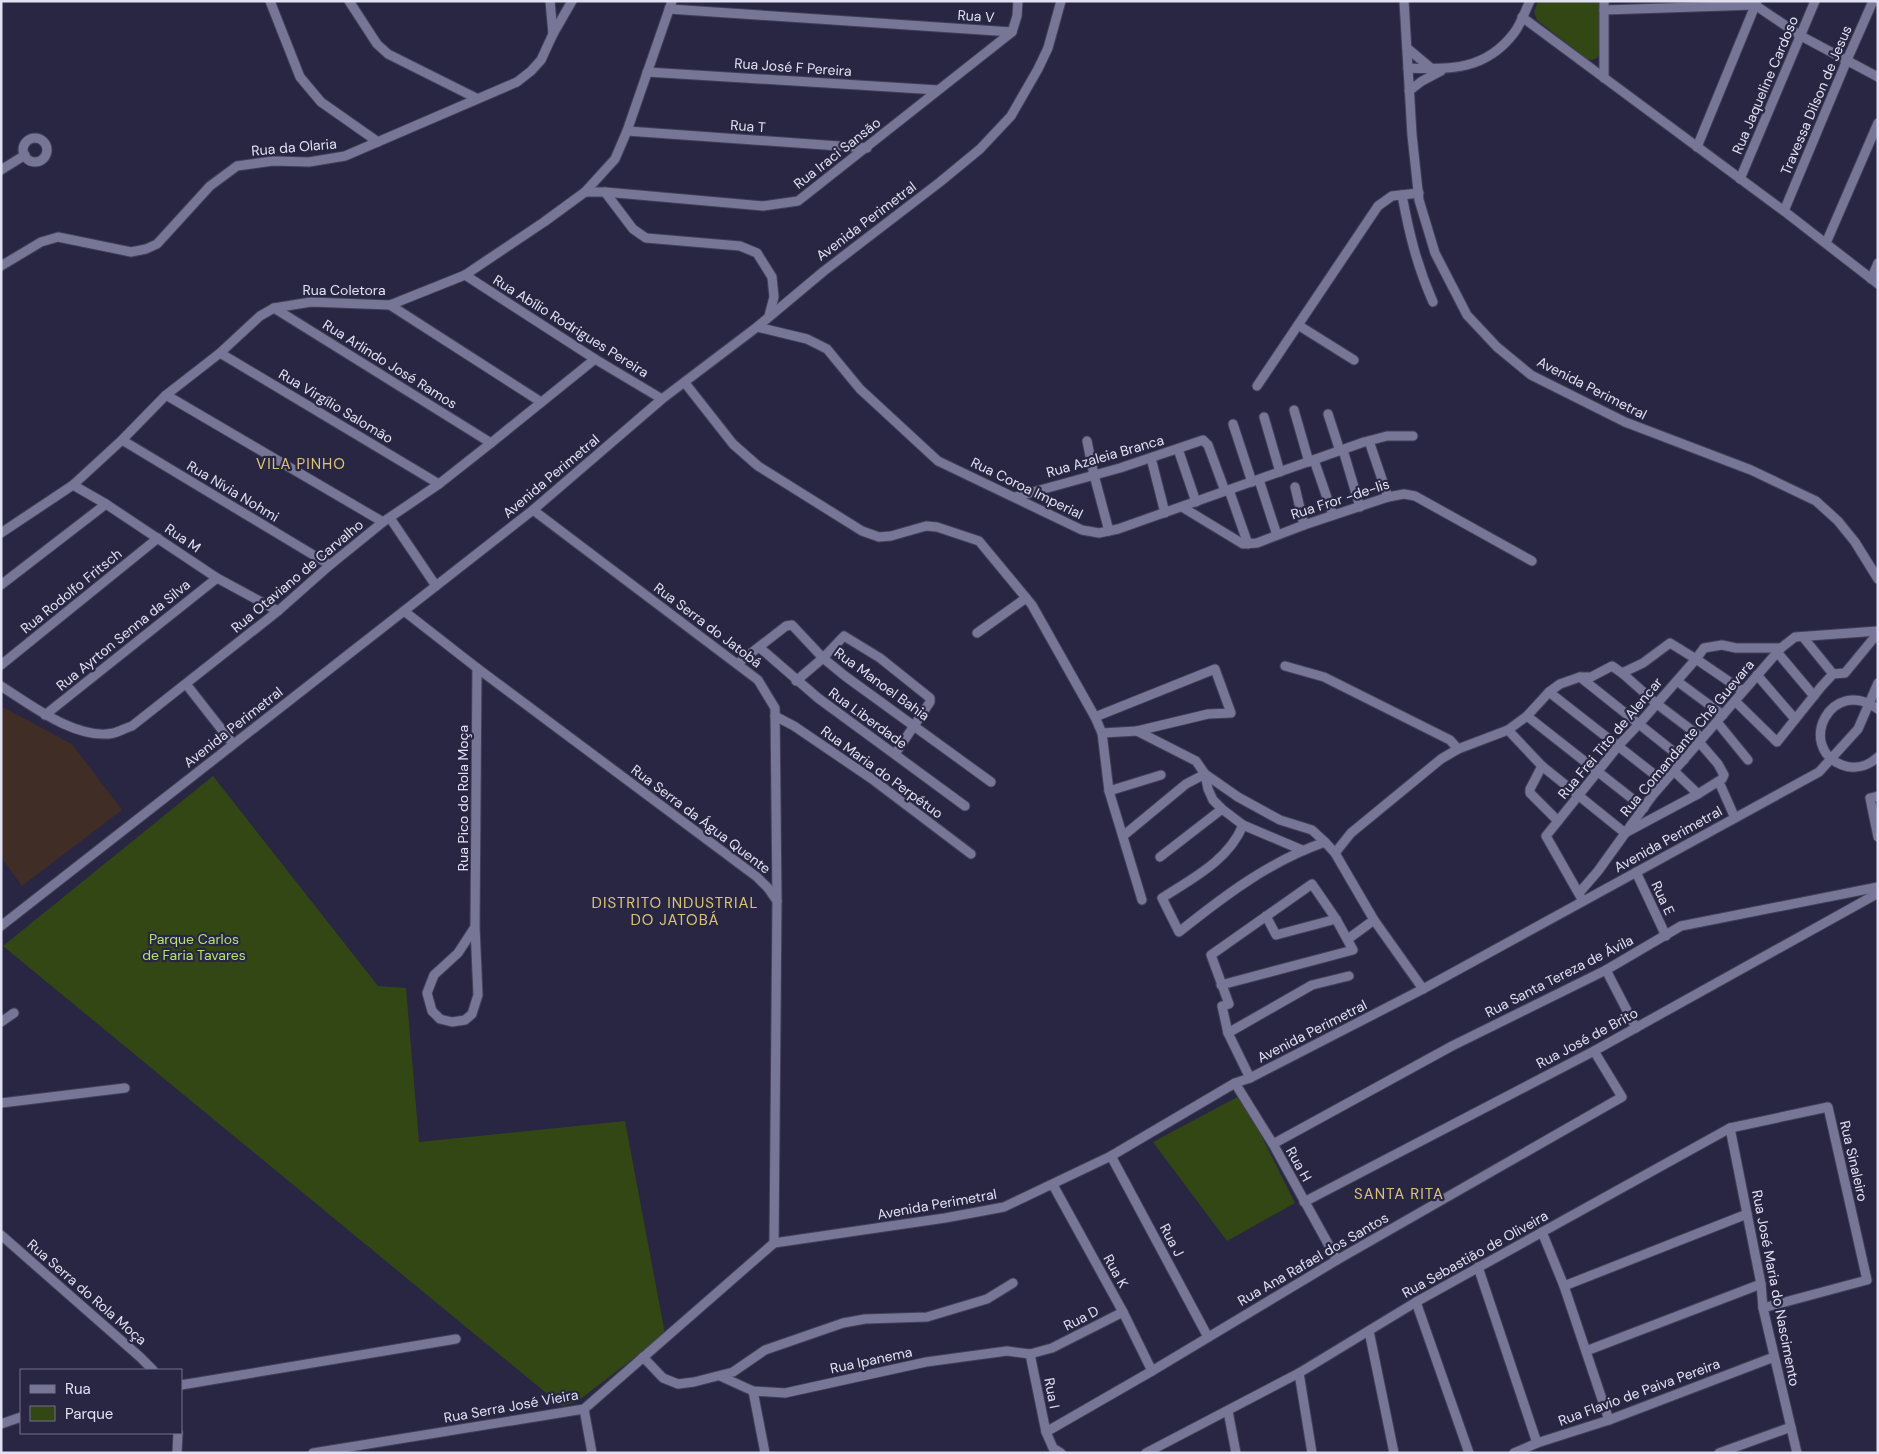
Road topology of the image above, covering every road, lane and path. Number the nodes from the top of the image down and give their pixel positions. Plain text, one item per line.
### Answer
1 (270, 1) edge
2 (349, 1) edge
3 (550, 1) edge
4 (572, 1) edge
5 (1018, 1) edge
6 (1061, 1) edge
7 (1404, 1) edge
8 (1530, 1) edge
9 (1815, 1) edge
10 (1873, 1) edge
11 (1756, 3) edge
12 (1663, 4) edge
13 (1715, 4) edge
14 (671, 5) edge
15 (1604, 6) edge
16 (1522, 17) junction
17 (1012, 32) junction
18 (553, 34) junction
19 (1801, 36) junction
20 (1407, 48) junction
21 (1847, 60) junction
22 (1408, 68) junction
23 (1433, 70) junction
24 (1444, 70) junction
25 (647, 72) junction
26 (1878, 77) edge
27 (1604, 78) junction
28 (938, 90) junction
29 (1409, 90) junction
30 (476, 98) junction
31 (1878, 123) edge
32 (627, 131) junction
33 (378, 142) junction
34 (1697, 147) junction
35 (867, 148) junction
36 (24, 155) dead end
37 (1, 170) edge
38 (1740, 179) junction
39 (585, 192) junction
40 (605, 192) junction
41 (1419, 193) junction
42 (1402, 195) junction
43 (1784, 211) junction
44 (1826, 243) junction
45 (1878, 263) edge
46 (1, 266) edge
47 (465, 275) junction
48 (1875, 281) edge
49 (1433, 302) dead end
50 (390, 305) junction
51 (274, 308) junction
52 (769, 317) junction
53 (1298, 325) junction
54 (757, 327) junction
55 (220, 353) junction
56 (595, 359) junction
57 (1354, 360) dead end
58 (685, 383) junction
59 (1257, 386) dead end
60 (166, 394) junction
61 (662, 400) junction
62 (542, 402) junction
63 (1294, 410) dead end
64 (1328, 414) dead end
65 (1264, 417) dead end
66 (1233, 424) dead end
67 (1413, 436) dead end
68 (122, 440) junction
69 (1087, 441) dead end
70 (1369, 441) junction
71 (491, 443) junction
72 (1178, 449) junction
73 (1342, 450) junction
74 (1151, 458) junction
75 (1311, 461) junction
76 (1280, 472) junction
77 (1094, 475) junction
78 (1255, 481) junction
79 (439, 484) junction
80 (73, 485) junction
81 (1295, 487) dead end
82 (1227, 491) junction
83 (1015, 497) junction
84 (1388, 497) junction
85 (1196, 502) junction
86 (106, 504) junction
87 (1360, 506) junction
88 (1182, 507) junction
89 (533, 510) junction
90 (1164, 513) junction
91 (1333, 515) junction
92 (386, 520) junction
93 (1304, 525) junction
94 (1108, 531) junction
95 (1, 533) edge
96 (1277, 535) junction
97 (158, 538) junction
98 (1248, 544) junction
99 (1532, 561) dead end
100 (330, 565) junction
101 (1874, 567) edge
102 (217, 578) junction
103 (1878, 580) edge
104 (1, 585) edge
105 (436, 586) junction
106 (1026, 598) junction
107 (278, 611) junction
108 (404, 611) junction
109 (1878, 632) edge
110 (977, 633) dead end
111 (1803, 637) junction
112 (759, 647) junction
113 (1779, 650) junction
114 (823, 658) junction
115 (1696, 659) junction
116 (737, 664) junction
117 (1, 665) edge
118 (1285, 666) dead end
119 (478, 668) junction
120 (1622, 673) junction
121 (1834, 674) junction
122 (1757, 675) junction
123 (1580, 676) junction
124 (796, 681) junction
125 (1677, 681) junction
126 (1878, 683) edge
127 (186, 684) junction
128 (1, 686) edge
129 (1743, 691) junction
130 (1549, 692) junction
131 (1814, 696) junction
132 (1735, 701) junction
133 (1869, 703) junction
134 (1657, 704) junction
135 (1878, 709) edge
136 (45, 714) junction
137 (775, 716) junction
138 (1527, 716) junction
139 (1095, 717) junction
140 (1720, 718) junction
141 (1795, 719) junction
142 (1640, 724) junction
143 (914, 725) junction
144 (1508, 730) junction
145 (1137, 731) junction
146 (1102, 734) junction
147 (1701, 740) junction
148 (233, 744) junction
149 (1619, 745) junction
150 (1458, 749) junction
151 (895, 754) junction
152 (1878, 757) edge
153 (1832, 759) junction
154 (1684, 760) junction
155 (1748, 760) dead end
156 (1542, 766) junction
157 (1599, 771) junction
158 (1674, 771) junction
159 (1205, 774) junction
160 (1160, 775) dead end
161 (1721, 780) junction
162 (992, 782) dead end
163 (1664, 782) junction
164 (1109, 791) junction
165 (1698, 794) junction
166 (1579, 795) junction
167 (1874, 797) edge
168 (965, 806) dead end
169 (1644, 808) junction
170 (1222, 809) junction
171 (1735, 818) junction
172 (1558, 821) junction
173 (1243, 824) junction
174 (1625, 833) junction
175 (1123, 836) junction
176 (1878, 837) edge
177 (1324, 842) junction
178 (1302, 850) junction
179 (1335, 853) junction
180 (971, 854) dead end
181 (1160, 857) dead end
182 (1636, 872) junction
183 (1878, 887) edge
184 (1878, 891) edge
185 (1581, 897) junction
186 (1142, 900) dead end
187 (777, 901) junction
188 (1266, 916) junction
189 (1336, 919) junction
190 (1374, 920) junction
191 (1, 926) edge
192 (476, 927) junction
193 (1666, 936) junction
194 (1348, 939) junction
195 (1606, 970) junction
196 (1349, 976) dead end
197 (1221, 985) junction
198 (1423, 989) junction
199 (14, 1013) dead end
200 (1, 1022) edge
201 (1636, 1028) junction
202 (1228, 1033) junction
203 (1594, 1051) junction
204 (1250, 1078) junction
205 (1234, 1083) junction
206 (125, 1088) dead end
207 (1, 1103) edge
208 (1828, 1107) joint
209 (1730, 1128) junction
210 (1273, 1144) junction
211 (1111, 1156) junction
212 (1054, 1185) junction
213 (1304, 1202) junction
214 (1747, 1214) junction
215 (1542, 1232) junction
216 (1, 1235) edge
217 (774, 1243) junction
218 (1337, 1260) junction
219 (1478, 1267) junction
220 (1013, 1283) dead end
221 (1761, 1284) junction
222 (1564, 1286) junction
223 (1416, 1302) junction
224 (1763, 1308) junction
225 (1123, 1312) junction
226 (1369, 1331) junction
227 (1208, 1337) junction
228 (456, 1339) dead end
229 (1586, 1351) junction
230 (1030, 1354) junction
231 (643, 1357) junction
232 (1774, 1357) junction
233 (152, 1369) edge
234 (1152, 1371) junction
235 (1299, 1373) junction
236 (720, 1376) junction
237 (182, 1385) edge
238 (753, 1391) junction
239 (584, 1409) junction
240 (1228, 1411) junction
241 (20, 1417) edge
242 (1609, 1420) junction
243 (1, 1424) edge
244 (1791, 1427) junction
245 (1046, 1432) junction
246 (178, 1434) edge
247 (1537, 1444) junction
248 (1163, 1448) edge
249 (177, 1453) edge
250 (313, 1453) edge
251 (592, 1453) edge
252 (765, 1453) edge
253 (1060, 1453) edge
254 (1146, 1453) edge
255 (1236, 1453) edge
256 (1312, 1453) edge
257 (1394, 1453) edge
258 (1469, 1453) edge
259 (1514, 1453) edge
260 (1719, 1453) edge
261 (1797, 1453) edge

1 - 33 street
2 - 30 street
3 - 18 street
4 - 18 street, Rua da Olaria
5 - 17 street
6 - 52 street, Avenida Perimetral
7 - 20 street, Avenida Perimetral
8 - 16 street
9 - 19 street, Rua Jaqueline Cardoso
10 - 21 street, Travessa Dilson de Jesus
11 - 13 street
11 - 19 street
11 - 34 street
12 - 13 street
12 - 15 street
14 - 17 street, Rua V
14 - 25 street, Rua Coletora
15 - 27 street
16 - 24 street
16 - 27 street
17 - 28 street, Rua Iraci Sansão
18 - 30 street, Rua da Olaria
19 - 21 street
19 - 38 street, Rua Jaqueline Cardoso
20 - 22 street, Avenida Perimetral
20 - 23 street
21 - 26 street
21 - 43 street, Travessa Dilson de Jesus
22 - 23 street
22 - 29 street, Avenida Perimetral
23 - 24 street
24 - 29 street
25 - 28 street, Rua José F Pereira
25 - 32 street, Rua Coletora
27 - 34 street
28 - 35 street, Rua Iraci Sansão
29 - 41 street, Avenida Perimetral
30 - 33 street, Rua da Olaria
31 - 44 street
32 - 35 street, Rua T
32 - 39 street, Rua Coletora
33 - 46 street, Rua da Olaria
34 - 38 street
35 - 40 street, Rua Iraci Sansão
36 - 37 street
38 - 43 street
39 - 40 street, Rua Iraci Sansão
39 - 47 street, Rua Coletora
40 - 52 street
41 - 42 street
41 - 101 street, Avenida Perimetral
42 - 49 street
42 - 53 street
43 - 44 street
44 - 48 street
45 - 48 street
47 - 50 street, Rua Coletora
47 - 56 street, Rua Abílio Rodrigues Pereira
50 - 51 street, Rua Coletora
50 - 62 street
51 - 55 street, Rua Coletora
51 - 71 street, Rua Arlindo José Ramos
52 - 54 street, Avenida Perimetral
53 - 57 street
53 - 59 street
54 - 58 street, Avenida Perimetral
54 - 83 street, Rua Coroa Imperial
55 - 60 street, Rua Coletora
55 - 79 street, Rua Virgílio Salomão
56 - 61 street, Rua Abílio Rodrigues Pereira
56 - 62 street, Rua Otaviano de Carvalho
58 - 61 street, Avenida Perimetral
58 - 106 street
60 - 68 street, Rua Coletora
60 - 92 street
61 - 89 street, Avenida Perimetral
62 - 71 street, Rua Otaviano de Carvalho
63 - 75 street
64 - 73 street
65 - 76 street
66 - 78 street
67 - 70 street, Rua Coroa Imperial
68 - 80 street, Rua Coletora
68 - 100 street, Rua Nívia Nohmi
69 - 77 street
70 - 73 street, Rua Coroa Imperial
70 - 84 street
71 - 79 street, Rua Otaviano de Carvalho
72 - 74 street, Rua Azaleia Branca
72 - 82 street, Rua Azaleia Branca
72 - 85 street
73 - 75 street, Rua Coroa Imperial
73 - 87 street
74 - 77 street, Rua Azaleia Branca
74 - 90 street
75 - 76 street, Rua Coroa Imperial
75 - 91 street
76 - 78 street, Rua Coroa Imperial
77 - 83 street, Rua Azaleia Branca
77 - 94 street
78 - 82 street, Rua Coroa Imperial
78 - 96 street
79 - 92 street, Rua Otaviano de Carvalho
80 - 86 street, Rua M
80 - 95 street, Rua Coletora
81 - 93 street
82 - 85 street, Rua Coroa Imperial
82 - 98 street
83 - 94 street, Rua Coroa Imperial
84 - 87 street, Rua Fror -de-lis
84 - 99 street, Rua Fror -de-lis
85 - 88 street, Rua Coroa Imperial
86 - 97 street, Rua M
86 - 104 street
87 - 91 street, Rua Fror -de-lis
88 - 90 street, Rua Coroa Imperial
88 - 98 street
89 - 105 street, Avenida Perimetral
89 - 116 street, Rua Serra do Jatobá
90 - 94 street, Rua Coroa Imperial
91 - 93 street, Rua Fror -de-lis
92 - 100 street, Rua Otaviano de Carvalho
92 - 105 street
93 - 96 street, Rua Fror -de-lis
96 - 98 street, Rua Fror -de-lis
97 - 102 street, Rua M
97 - 117 street, Rua Rodolfo Fritsch
100 - 107 street, Rua Otaviano de Carvalho
101 - 103 street, Avenida Perimetral
102 - 107 street, Rua M
102 - 136 street, Rua Ayrton Senna da Silva
105 - 108 street, Avenida Perimetral
106 - 110 street
106 - 139 street
107 - 127 street, Rua Otaviano de Carvalho
108 - 119 street, Rua Serra da Água Quente
108 - 148 street, Avenida Perimetral
109 - 111 street
109 - 121 street
111 - 113 street
111 - 121 street
112 - 114 street, Rua Manoel Bahia
112 - 116 street, Rua Manoel Bahia
112 - 124 street, Rua Liberdade
113 - 115 street, Rua Frei Tito de Alencar
113 - 122 street, Rua Comandante Chê Guevara
113 - 131 street
114 - 124 street
114 - 143 street, Rua Manoel Bahia
114 - 143 street
115 - 120 street
115 - 125 street, Rua Frei Tito de Alencar
115 - 129 street
116 - 137 street, Rua Serra do Jatobá
118 - 150 street
119 - 187 street, Rua Serra da Água Quente
119 - 192 street, Rua Pico do Rola Moça
120 - 123 street
120 - 134 street
121 - 131 street
122 - 129 street, Rua Comandante Chê Guevara
122 - 141 street
123 - 130 street
123 - 142 street
124 - 151 street, Rua Liberdade
125 - 134 street, Rua Frei Tito de Alencar
125 - 140 street
126 - 133 street, Avenida Perimetral
127 - 136 street, Rua Otaviano de Carvalho
127 - 148 street
128 - 136 street, Rua Otaviano de Carvalho
129 - 132 street, Rua Comandante Chê Guevara
130 - 138 street
130 - 149 street
131 - 141 street
132 - 140 street, Rua Comandante Chê Guevara
132 - 141 street
133 - 135 street
133 - 153 street, Avenida Perimetral
133 - 153 street
134 - 142 street, Rua Frei Tito de Alencar
134 - 147 street
137 - 180 street, Rua Maria do Perpétuo
137 - 187 street, Rua Serra do Jatobá
138 - 144 street
138 - 157 street
139 - 145 street
139 - 146 street
140 - 147 street, Rua Comandante Chê Guevara
140 - 155 street
142 - 149 street, Rua Frei Tito de Alencar
142 - 154 street
143 - 151 street
143 - 162 street, Rua Manoel Bahia
144 - 150 street
144 - 156 street
145 - 146 street
145 - 159 street
146 - 164 street
147 - 154 street, Rua Comandante Chê Guevara
147 - 161 street
148 - 191 street, Avenida Perimetral
149 - 157 street, Rua Frei Tito de Alencar
149 - 163 street
150 - 179 street
151 - 168 street, Rua Liberdade
152 - 153 street
153 - 171 street, Avenida Perimetral
154 - 158 street, Rua Comandante Chê Guevara
156 - 166 street
156 - 172 street
157 - 166 street, Rua Frei Tito de Alencar
157 - 169 street
158 - 163 street, Rua Comandante Chê Guevara
158 - 165 street
159 - 170 street
159 - 175 street
159 - 177 street
160 - 164 street
161 - 165 street
161 - 171 street
163 - 169 street, Rua Comandante Chê Guevara
164 - 175 street
165 - 174 street
166 - 172 street, Rua Frei Tito de Alencar
166 - 174 street
167 - 176 street
169 - 174 street, Rua Comandante Chê Guevara
170 - 173 street
170 - 181 street
171 - 182 street, Avenida Perimetral
172 - 185 street, Rua Frei Tito de Alencar
173 - 178 street
173 - 178 street
174 - 185 street, Rua Comandante Chê Guevara
175 - 186 street
177 - 178 street
177 - 179 street
179 - 190 street
182 - 185 street, Avenida Perimetral
182 - 193 street, Rua E
183 - 193 street, Rua Santa Tereza de Ávila
184 - 201 street, Rua José de Brito
185 - 198 street, Avenida Perimetral
187 - 217 street
188 - 189 street
188 - 189 street
188 - 197 street
189 - 194 street
190 - 194 street
190 - 198 street
192 - 192 street, Rua Pico do Rola Moça
193 - 195 street, Rua Santa Tereza de Ávila
194 - 197 street
195 - 201 street
195 - 210 street, Rua Santa Tereza de Ávila
196 - 202 street
197 - 202 street
198 - 204 street, Avenida Perimetral
199 - 200 street
201 - 203 street, Rua José de Brito
202 - 204 street
203 - 213 street, Rua José de Brito
203 - 218 street, Rua Ana Rafael dos Santos
204 - 205 street, Avenida Perimetral
205 - 210 street, Rua H
205 - 211 street, Avenida Perimetral
206 - 207 street
208 - 209 street, Rua Sebastião de Oliveira
208 - 224 street, Rua Sinaleiro
209 - 214 street, Rua José Maria do Nascimento
209 - 215 street, Rua Sebastião de Oliveira
210 - 213 street, Rua H
211 - 212 street, Avenida Perimetral
211 - 227 street, Rua J
212 - 217 street, Avenida Perimetral
212 - 225 street, Rua K
213 - 218 street, Rua H
214 - 221 street, Rua José Maria do Nascimento
214 - 222 street
215 - 219 street, Rua Sebastião de Oliveira
215 - 222 street
216 - 233 street, Rua Serra do Rola Moça
217 - 231 street, Rua Serra José Vieira
218 - 227 street, Rua Ana Rafael dos Santos
219 - 223 street, Rua Sebastião de Oliveira
219 - 247 street
220 - 236 street
221 - 224 street, Rua José Maria do Nascimento
221 - 229 street
222 - 229 street
223 - 226 street, Rua Sebastião de Oliveira
223 - 258 street
224 - 232 street, Rua José Maria do Nascimento
225 - 230 street, Rua D
225 - 234 street, Rua K
226 - 235 street, Rua Sebastião de Oliveira
226 - 257 street
227 - 234 street, Rua Ana Rafael dos Santos
228 - 237 street
229 - 242 street
230 - 238 street, Rua Ipanema
230 - 245 street, Rua I
231 - 236 street
231 - 239 street, Rua Serra José Vieira
232 - 242 street, Rua Flavio de Paiva Pereira
232 - 244 street, Rua José Maria do Nascimento
234 - 245 street, Rua Ana Rafael dos Santos
235 - 240 street, Rua Sebastião de Oliveira
235 - 256 street
236 - 238 street, Rua Ipanema
238 - 252 street
239 - 250 street, Rua Serra José Vieira
239 - 251 street
240 - 248 street, Rua Sebastião de Oliveira
240 - 255 street
241 - 243 street
242 - 247 street, Rua Flavio de Paiva Pereira
244 - 260 street
244 - 261 street, Rua José Maria do Nascimento
245 - 253 street, Rua I
246 - 249 street
247 - 259 street, Rua Flavio de Paiva Pereira
248 - 254 street, Rua Sebastião de Oliveira

